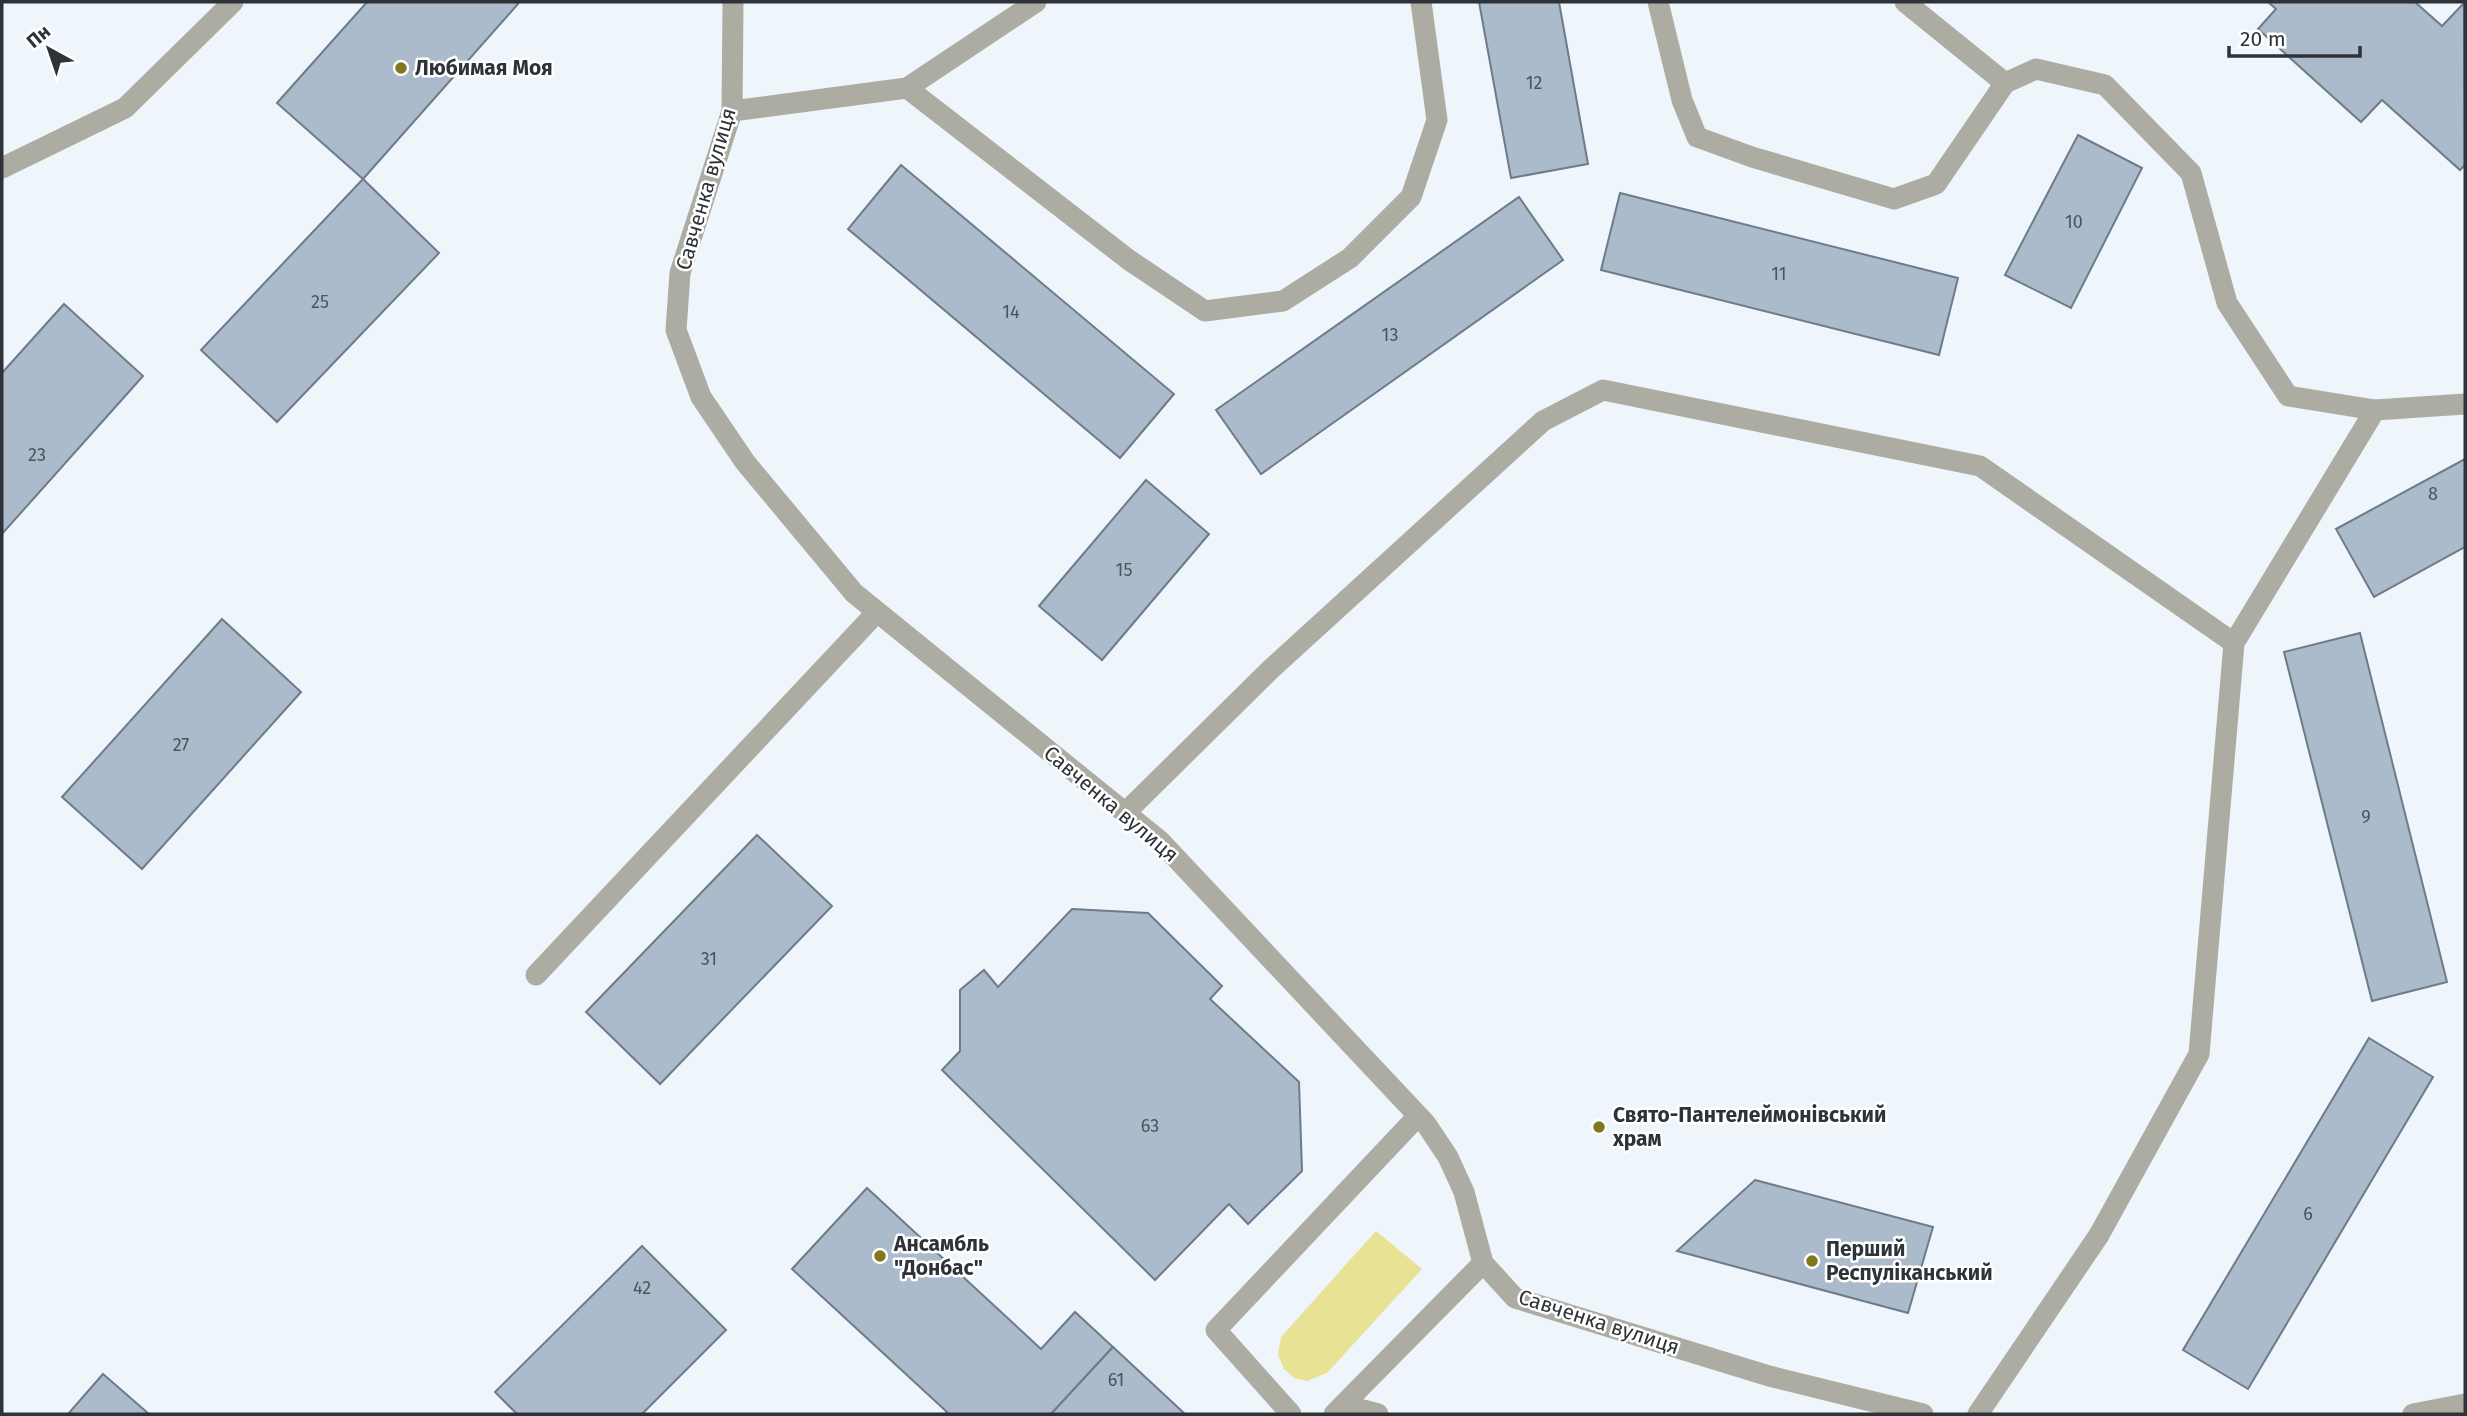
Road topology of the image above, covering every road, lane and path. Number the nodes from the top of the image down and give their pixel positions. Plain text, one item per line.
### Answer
1 (233, 2) edge
2 (733, 2) edge
3 (1037, 2) edge
4 (1420, 2) edge
5 (1658, 2) edge
6 (1905, 2) edge
7 (2005, 83) junction
8 (907, 88) junction
9 (732, 111) junction
10 (2, 168) edge
11 (2465, 404) edge
12 (2375, 410) junction
13 (877, 612) junction
14 (2234, 643) junction
15 (1125, 813) junction
16 (536, 975) dead end
17 (1418, 1116) junction
18 (1483, 1263) junction
19 (2465, 1404) edge
20 (1339, 1410) edge
21 (1291, 1414) edge
22 (1378, 1414) edge
23 (1923, 1414) edge
24 (1978, 1414) edge
25 (2413, 1414) edge

1 - 10 street
2 - 9 street, Савченка вулиця
3 - 8 street
4 - 8 street
5 - 7 street
6 - 7 street
7 - 12 street
8 - 9 street
9 - 13 street, Савченка вулиця
11 - 12 street
12 - 14 street
13 - 15 street, Савченка вулиця
13 - 16 street
14 - 15 street
14 - 24 street
15 - 17 street, Савченка вулиця
17 - 18 street, Савченка вулиця
17 - 21 street
18 - 20 street
18 - 23 street, Савченка вулиця
19 - 25 street
20 - 22 street

